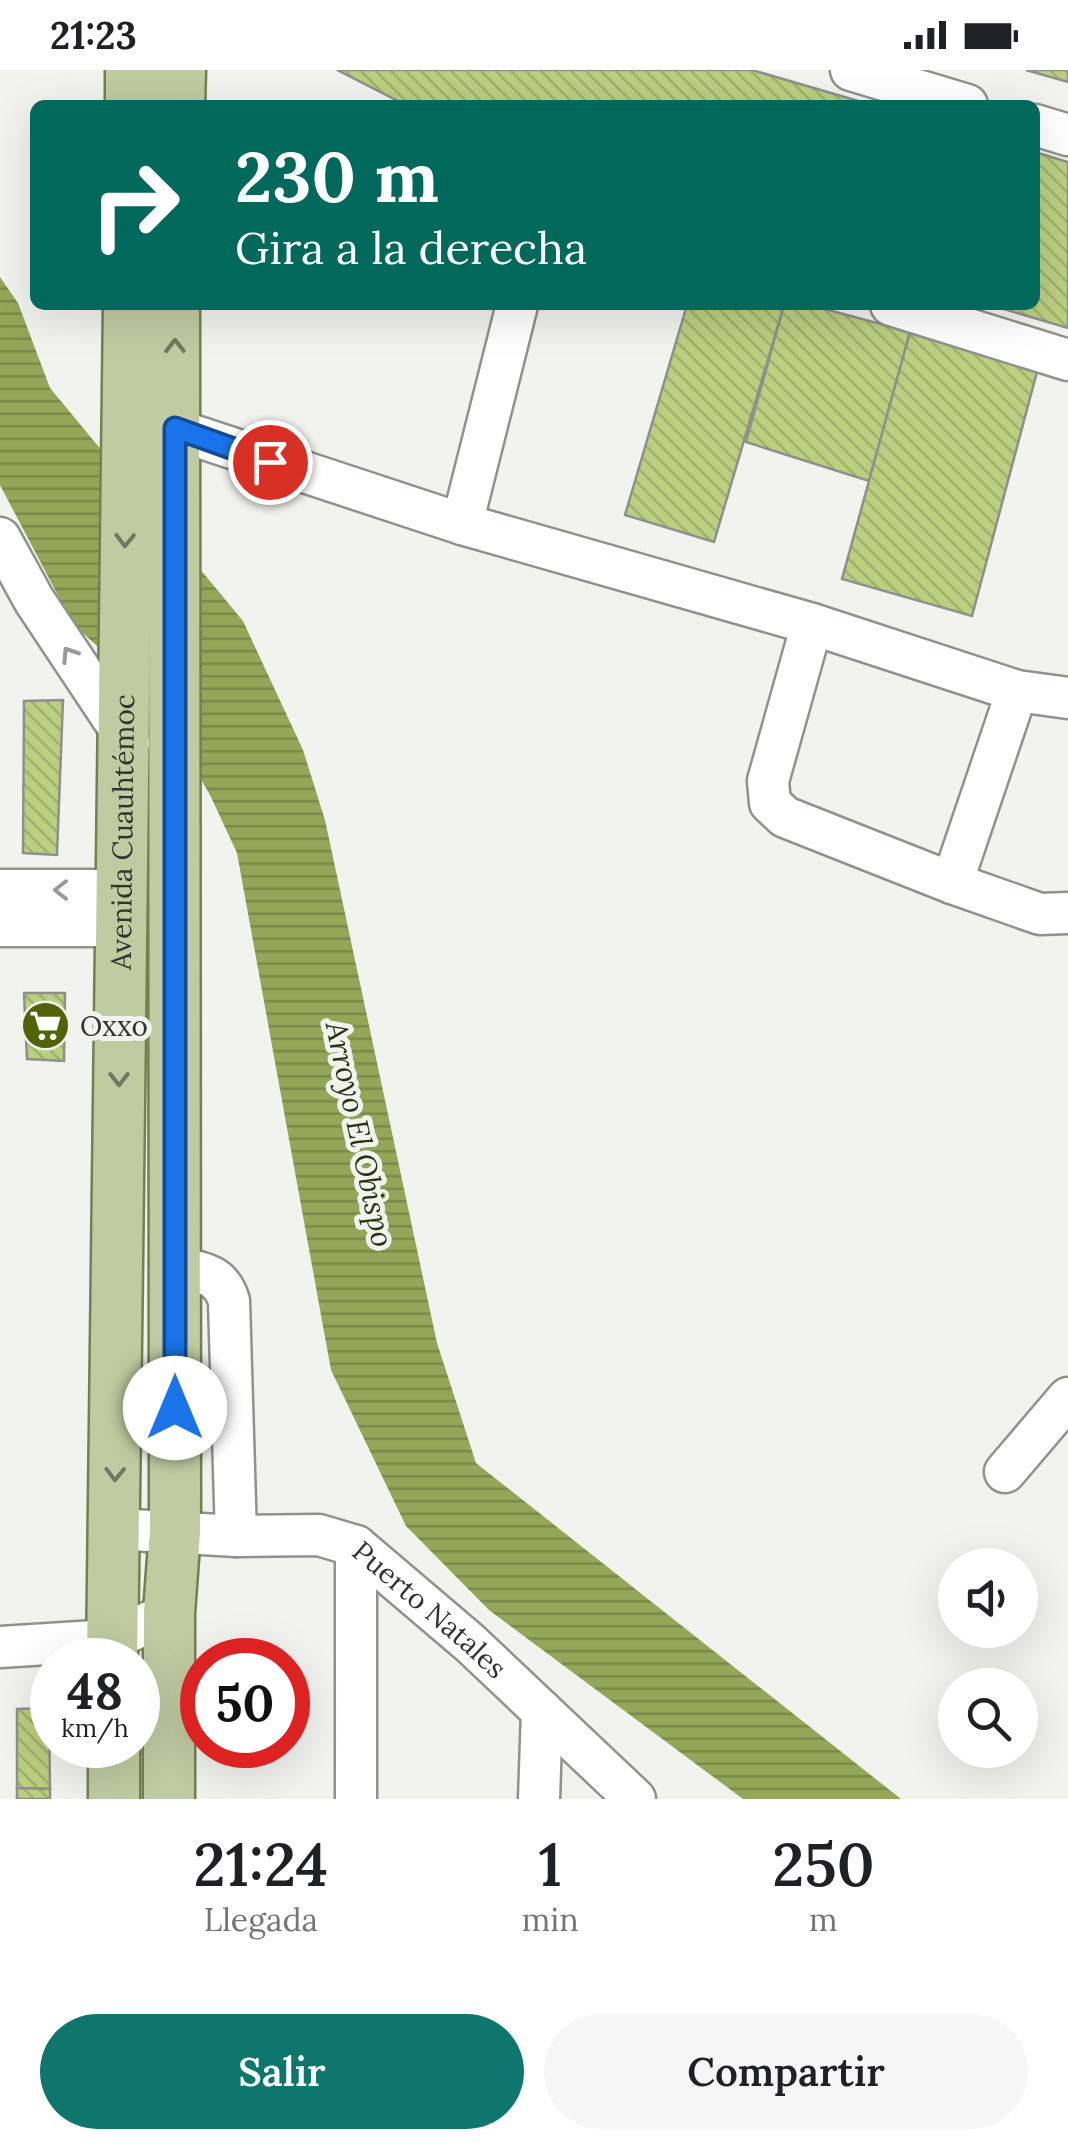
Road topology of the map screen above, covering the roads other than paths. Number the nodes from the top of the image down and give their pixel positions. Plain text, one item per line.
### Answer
1 (131, 70) edge
2 (180, 70) edge
3 (850, 70) edge
4 (131, 100) edge
5 (179, 100) edge
6 (950, 100) edge
7 (1040, 127) edge
8 (1068, 135) edge
9 (130, 310) edge
10 (174, 310) edge
11 (516, 310) edge
12 (907, 310) edge
13 (1068, 360) edge
14 (127, 428) junction
15 (174, 442) junction
16 (462, 524) junction
17 (0, 538) edge
18 (812, 624) junction
19 (1018, 691) junction
20 (1068, 698) edge
21 (122, 721) junction
22 (174, 772) junction
23 (952, 883) junction
24 (0, 890) edge
25 (121, 908) junction
26 (1068, 913) edge
27 (0, 926) edge
28 (175, 1268) junction
29 (1068, 1398) edge
30 (1004, 1472) dead end
31 (114, 1529) junction
32 (175, 1531) junction
33 (236, 1536) junction
34 (356, 1546) junction
35 (169, 1613) junction
36 (111, 1638) edge
37 (130, 1638) edge
38 (0, 1647) edge
39 (30, 1648) edge
40 (542, 1712) junction
41 (114, 1768) edge
42 (114, 1799) edge
43 (169, 1799) edge
44 (356, 1799) edge
45 (539, 1799) edge
46 (635, 1799) edge

1 - 4 main road
2 - 5 main road
3 - 6 street
7 - 8 street
9 - 14 main road, Avenida Cuauhtémoc
15 -> 10 main road, Avenida Cuauhtémoc
11 - 16 street
12 - 13 street
14 - 15 street
14 -> 21 main road, Avenida Cuauhtémoc
15 - 16 street
15 - 22 main road, Avenida Cuauhtémoc
16 - 18 street
21 -> 17 street
18 - 19 street
18 - 23 street
19 - 20 street
19 - 23 street
21 - 22 street
21 - 25 main road, Avenida Cuauhtémoc
22 - 28 main road, Avenida Cuauhtémoc
23 - 26 street
25 -> 24 street
25 - 27 street
25 -> 31 main road, Avenida Cuauhtémoc
28 - 32 main road, Avenida Cuauhtémoc
28 - 33 street
29 - 30 street
31 - 32 street, Puerto Natales
31 - 36 main road, Avenida Cuauhtémoc
32 - 33 street, Puerto Natales
32 - 35 main road, Avenida Cuauhtémoc
33 - 34 street, Puerto Natales
34 - 40 street, Puerto Natales
34 - 44 street
35 - 37 street
35 - 43 main road, Avenida Cuauhtémoc
38 - 39 street
40 - 45 street
40 - 46 street, Puerto Natales
41 - 42 main road

